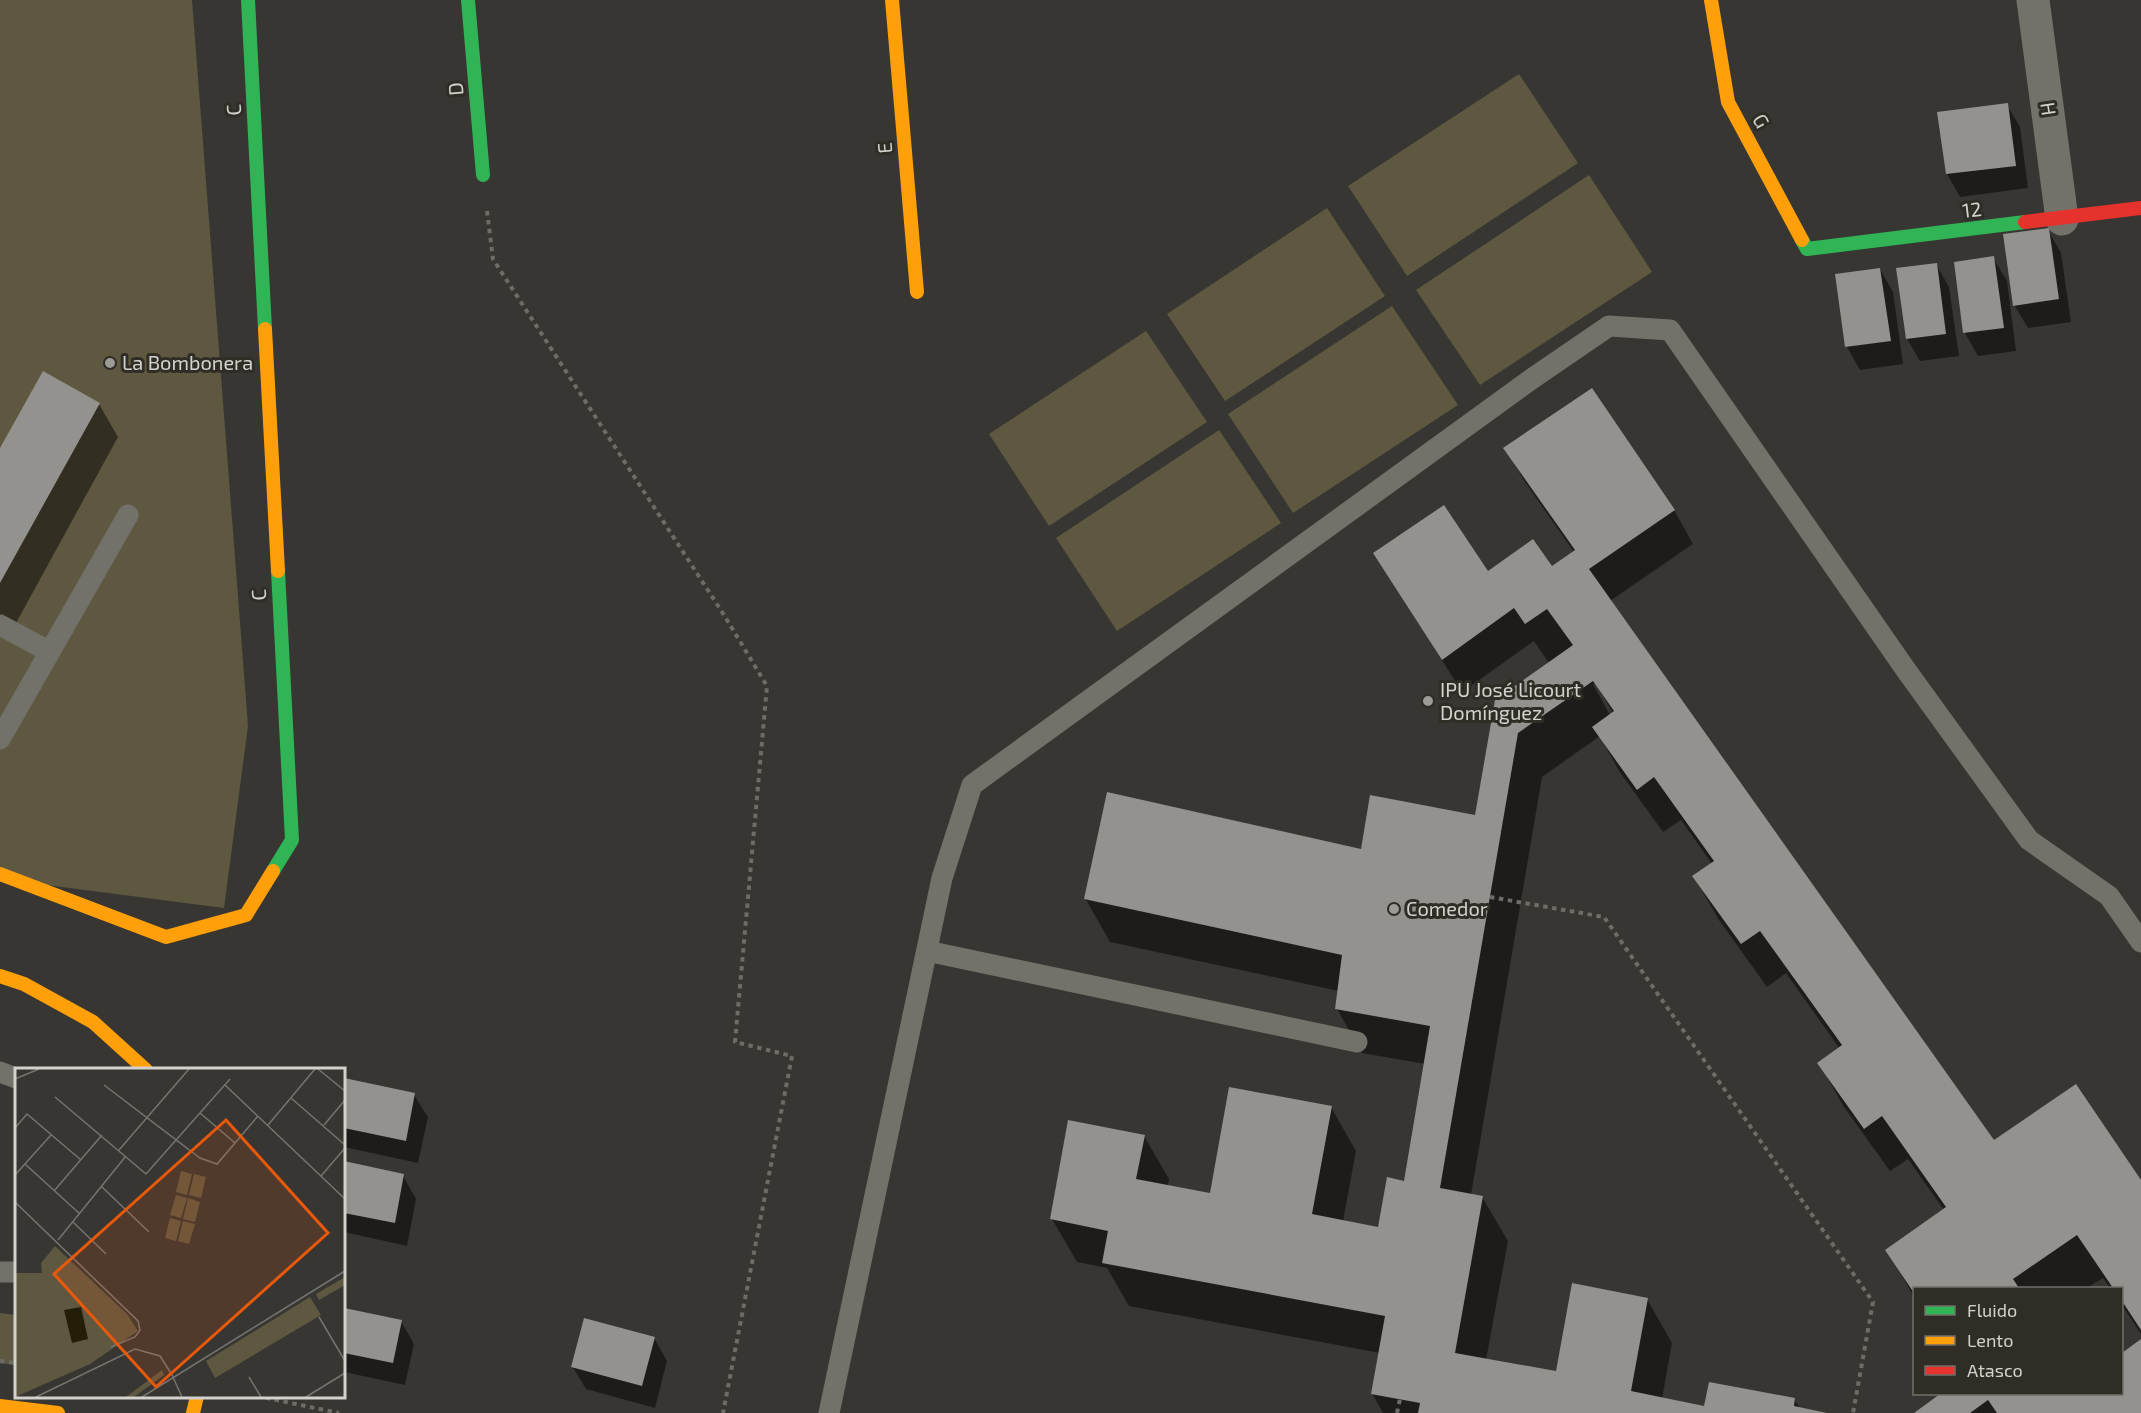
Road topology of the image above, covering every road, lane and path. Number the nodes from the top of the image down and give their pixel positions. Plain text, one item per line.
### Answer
1 (248, 0) edge
2 (468, 0) edge
3 (892, 0) edge
4 (1711, 0) edge
5 (2033, 0) edge
6 (483, 175) joint
7 (2141, 208) edge
8 (2062, 219) junction
9 (1807, 249) joint
10 (917, 292) dead end
11 (128, 515) dead end
12 (0, 625) edge
13 (50, 652) junction
14 (0, 739) edge
15 (0, 874) edge
16 (1490, 897) dead end
17 (2141, 942) edge
18 (927, 951) junction
19 (0, 976) edge
20 (1357, 1042) dead end
21 (144, 1068) edge
22 (0, 1072) edge
23 (15, 1078) edge
24 (0, 1361) edge
25 (15, 1363) edge
26 (197, 1398) edge
27 (267, 1398) edge
28 (1400, 1399) dead end
29 (0, 1406) edge
30 (58, 1413) edge
31 (193, 1413) edge
32 (339, 1413) edge
33 (723, 1413) edge
34 (829, 1413) edge
35 (1397, 1413) edge
36 (1853, 1413) edge

1 - 15 street, C
2 - 6 street, D
3 - 10 street, E
4 - 9 street, G
5 - 8 street, H
6 - 33 path
7 - 8 street, 12
8 - 9 street, 12
11 - 13 lane
12 - 13 lane
13 - 14 lane
16 - 36 path
17 - 18 lane
18 - 20 lane
18 - 34 lane
19 - 21 street
22 - 23 lane
24 - 25 path
26 - 31 street
27 - 32 path
28 - 35 path
29 - 30 street

